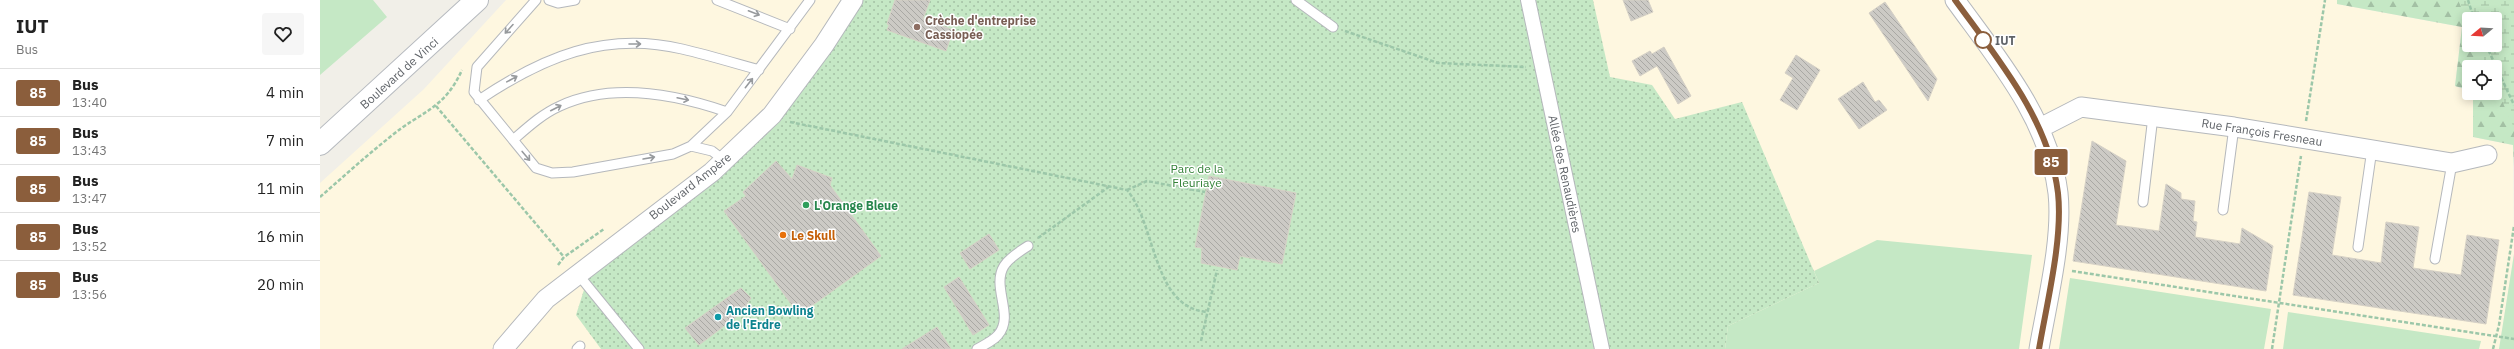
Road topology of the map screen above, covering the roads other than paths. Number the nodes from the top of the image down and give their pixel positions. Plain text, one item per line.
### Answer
1 (477, 0) edge
2 (536, 0) edge
3 (549, 0) edge
4 (575, 0) edge
5 (717, 0) edge
6 (810, 0) edge
7 (853, 0) edge
8 (1296, 0) edge
9 (1528, 0) edge
10 (1955, 0) edge
11 (1333, 27) road end
12 (790, 29) junction
13 (759, 70) junction
14 (479, 100) junction
15 (727, 112) junction
16 (2153, 116) junction
17 (2234, 127) junction
18 (2040, 128) junction
19 (513, 140) junction
20 (320, 144) edge
21 (692, 146) junction
22 (2372, 149) junction
23 (2487, 155) dead end
24 (725, 161) junction
25 (2452, 163) junction
26 (2143, 202) dead end
27 (2223, 210) dead end
28 (1028, 246) road end
29 (2358, 247) dead end
30 (2435, 259) dead end
31 (577, 273) junction
32 (503, 349) edge
33 (639, 349) edge
34 (977, 349) edge
35 (1602, 349) edge
36 (2039, 349) edge

1 - 20 main road, Boulevard de Vinci
2 -> 14 lane
3 - 4 lane
5 -> 12 lane
6 - 12 lane
7 - 24 street, Boulevard Ampère
8 - 11 lane
9 - 35 street, Allée des Renaudières
10 - 18 street
12 - 13 lane
14 -> 13 lane
15 -> 13 lane
14 - 19 lane
19 -> 15 lane
15 - 21 lane
16 - 17 street, Rue François Fresneau
16 - 18 street, Rue François Fresneau
16 - 26 lane
17 - 22 street, Rue François Fresneau
17 - 27 lane
18 - 36 street
19 -> 21 lane
21 - 24 lane
22 - 25 street, Rue François Fresneau
22 - 29 lane
23 - 25 street, Rue François Fresneau
24 - 31 street, Boulevard Ampère
25 - 30 lane
28 - 34 lane
31 - 32 street, Boulevard Ampère
31 - 33 lane

